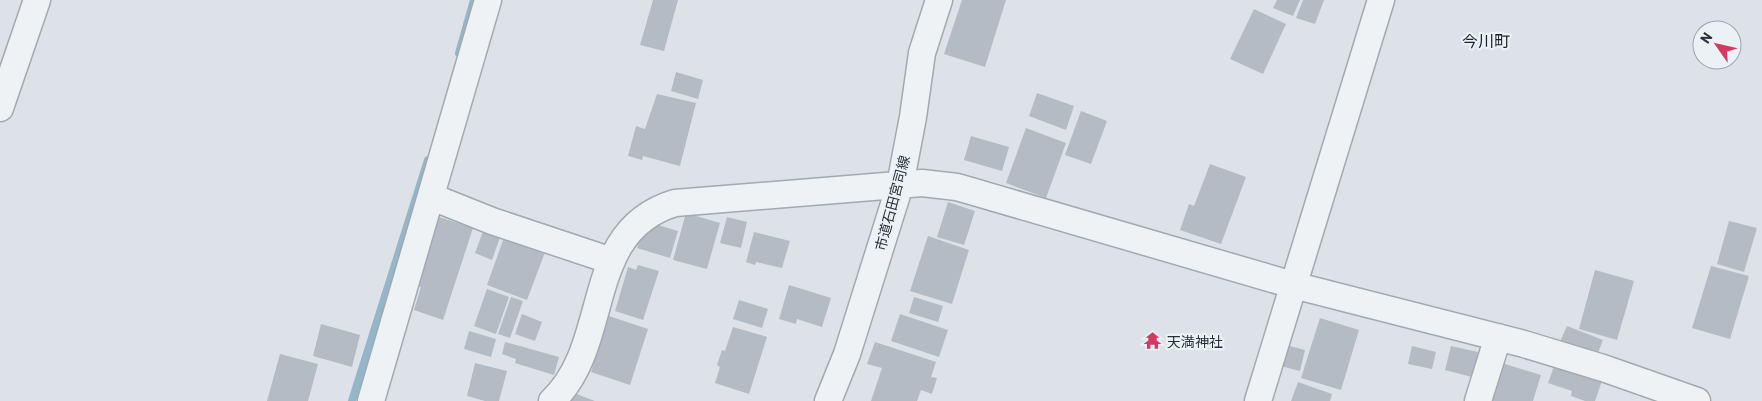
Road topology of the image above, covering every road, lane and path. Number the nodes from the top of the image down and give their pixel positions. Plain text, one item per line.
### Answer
1 (37, 0) edge
2 (488, 0) edge
3 (938, 0) edge
4 (1381, 0) edge
5 (0, 108) edge
6 (900, 185) junction
7 (432, 197) junction
8 (612, 261) junction
9 (1293, 285) junction
10 (1498, 337) junction
11 (371, 401) edge
12 (552, 401) edge
13 (828, 401) edge
14 (1258, 401) edge
15 (1478, 401) edge
16 (1696, 401) edge

1 - 5 street
2 - 7 street
3 - 6 street, 市道石田宮司線
4 - 9 street
6 - 8 street
6 - 9 street
6 - 13 street, 市道石田宮司線
7 - 8 street
7 - 11 street
8 - 12 street
9 - 10 street
9 - 14 street
10 - 15 street
10 - 16 street

